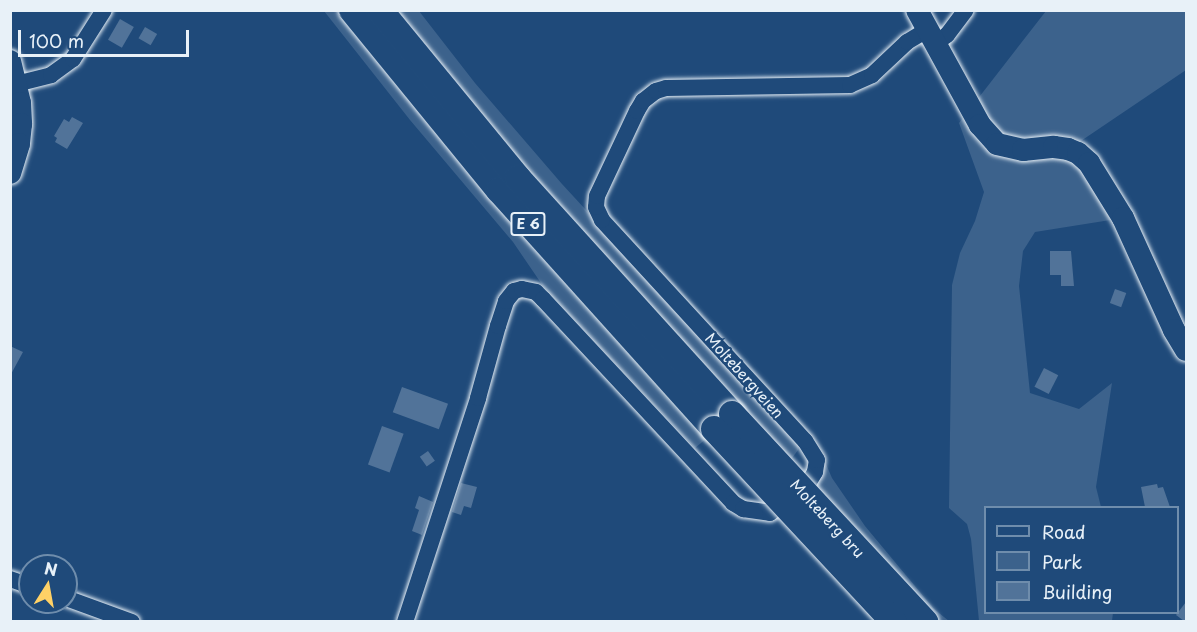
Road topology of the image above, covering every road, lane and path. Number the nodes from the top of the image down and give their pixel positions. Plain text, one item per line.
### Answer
1 (104, 10) edge
2 (352, 10) edge
3 (380, 10) edge
4 (966, 10) edge
5 (926, 28) edge
6 (10, 61) edge
7 (16, 84) junction
8 (10, 173) edge
9 (1186, 350) edge
10 (723, 422) junction
11 (78, 602) edge
12 (132, 621) edge
13 (405, 621) edge
14 (894, 621) edge
15 (925, 621) edge

1 - 7 street
2 - 10 highway, E 6
3 - 10 highway, E 6
4 - 5 street
5 - 9 main road
5 - 13 street, Moltebergveien
6 - 7 main road
7 - 8 main road
10 - 14 highway, Molteberg bru / E 6, bridge
10 - 15 highway, Molteberg bru / E 6, bridge
11 - 12 street

